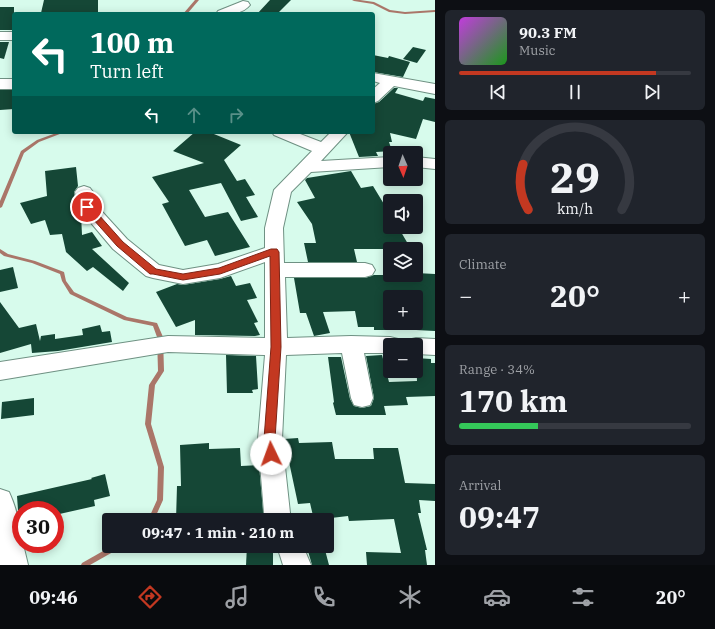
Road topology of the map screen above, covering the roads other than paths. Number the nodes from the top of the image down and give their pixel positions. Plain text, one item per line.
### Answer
1 (242, 5) dead end
2 (227, 12) edge
3 (0, 36) edge
4 (12, 36) edge
5 (375, 77) edge
6 (391, 80) junction
7 (0, 84) edge
8 (12, 84) edge
9 (435, 89) edge
10 (375, 96) edge
11 (285, 134) edge
12 (338, 134) edge
13 (323, 149) junction
14 (383, 162) edge
15 (423, 163) edge
16 (435, 164) edge
17 (306, 167) junction
18 (84, 192) dead end
19 (275, 261) junction
20 (365, 270) dead end
21 (351, 344) junction
22 (383, 345) edge
23 (423, 346) edge
24 (276, 347) junction
25 (435, 347) edge
26 (0, 371) edge
27 (362, 398) dead end
28 (0, 500) edge
29 (277, 513) edge
30 (293, 553) edge
31 (14, 565) edge
32 (297, 565) edge

1 - 2 street
3 - 4 street
5 - 6 street
6 - 9 street
6 - 10 street
7 - 8 street
11 - 13 street
12 - 13 street
13 - 17 street
14 - 17 street
15 - 16 street
17 - 19 street
18 - 19 street
19 - 20 street
19 - 24 street
21 - 22 street
21 - 24 street
21 - 27 street
23 - 25 street
24 - 26 street
24 - 29 street
28 - 31 street
30 - 32 street

